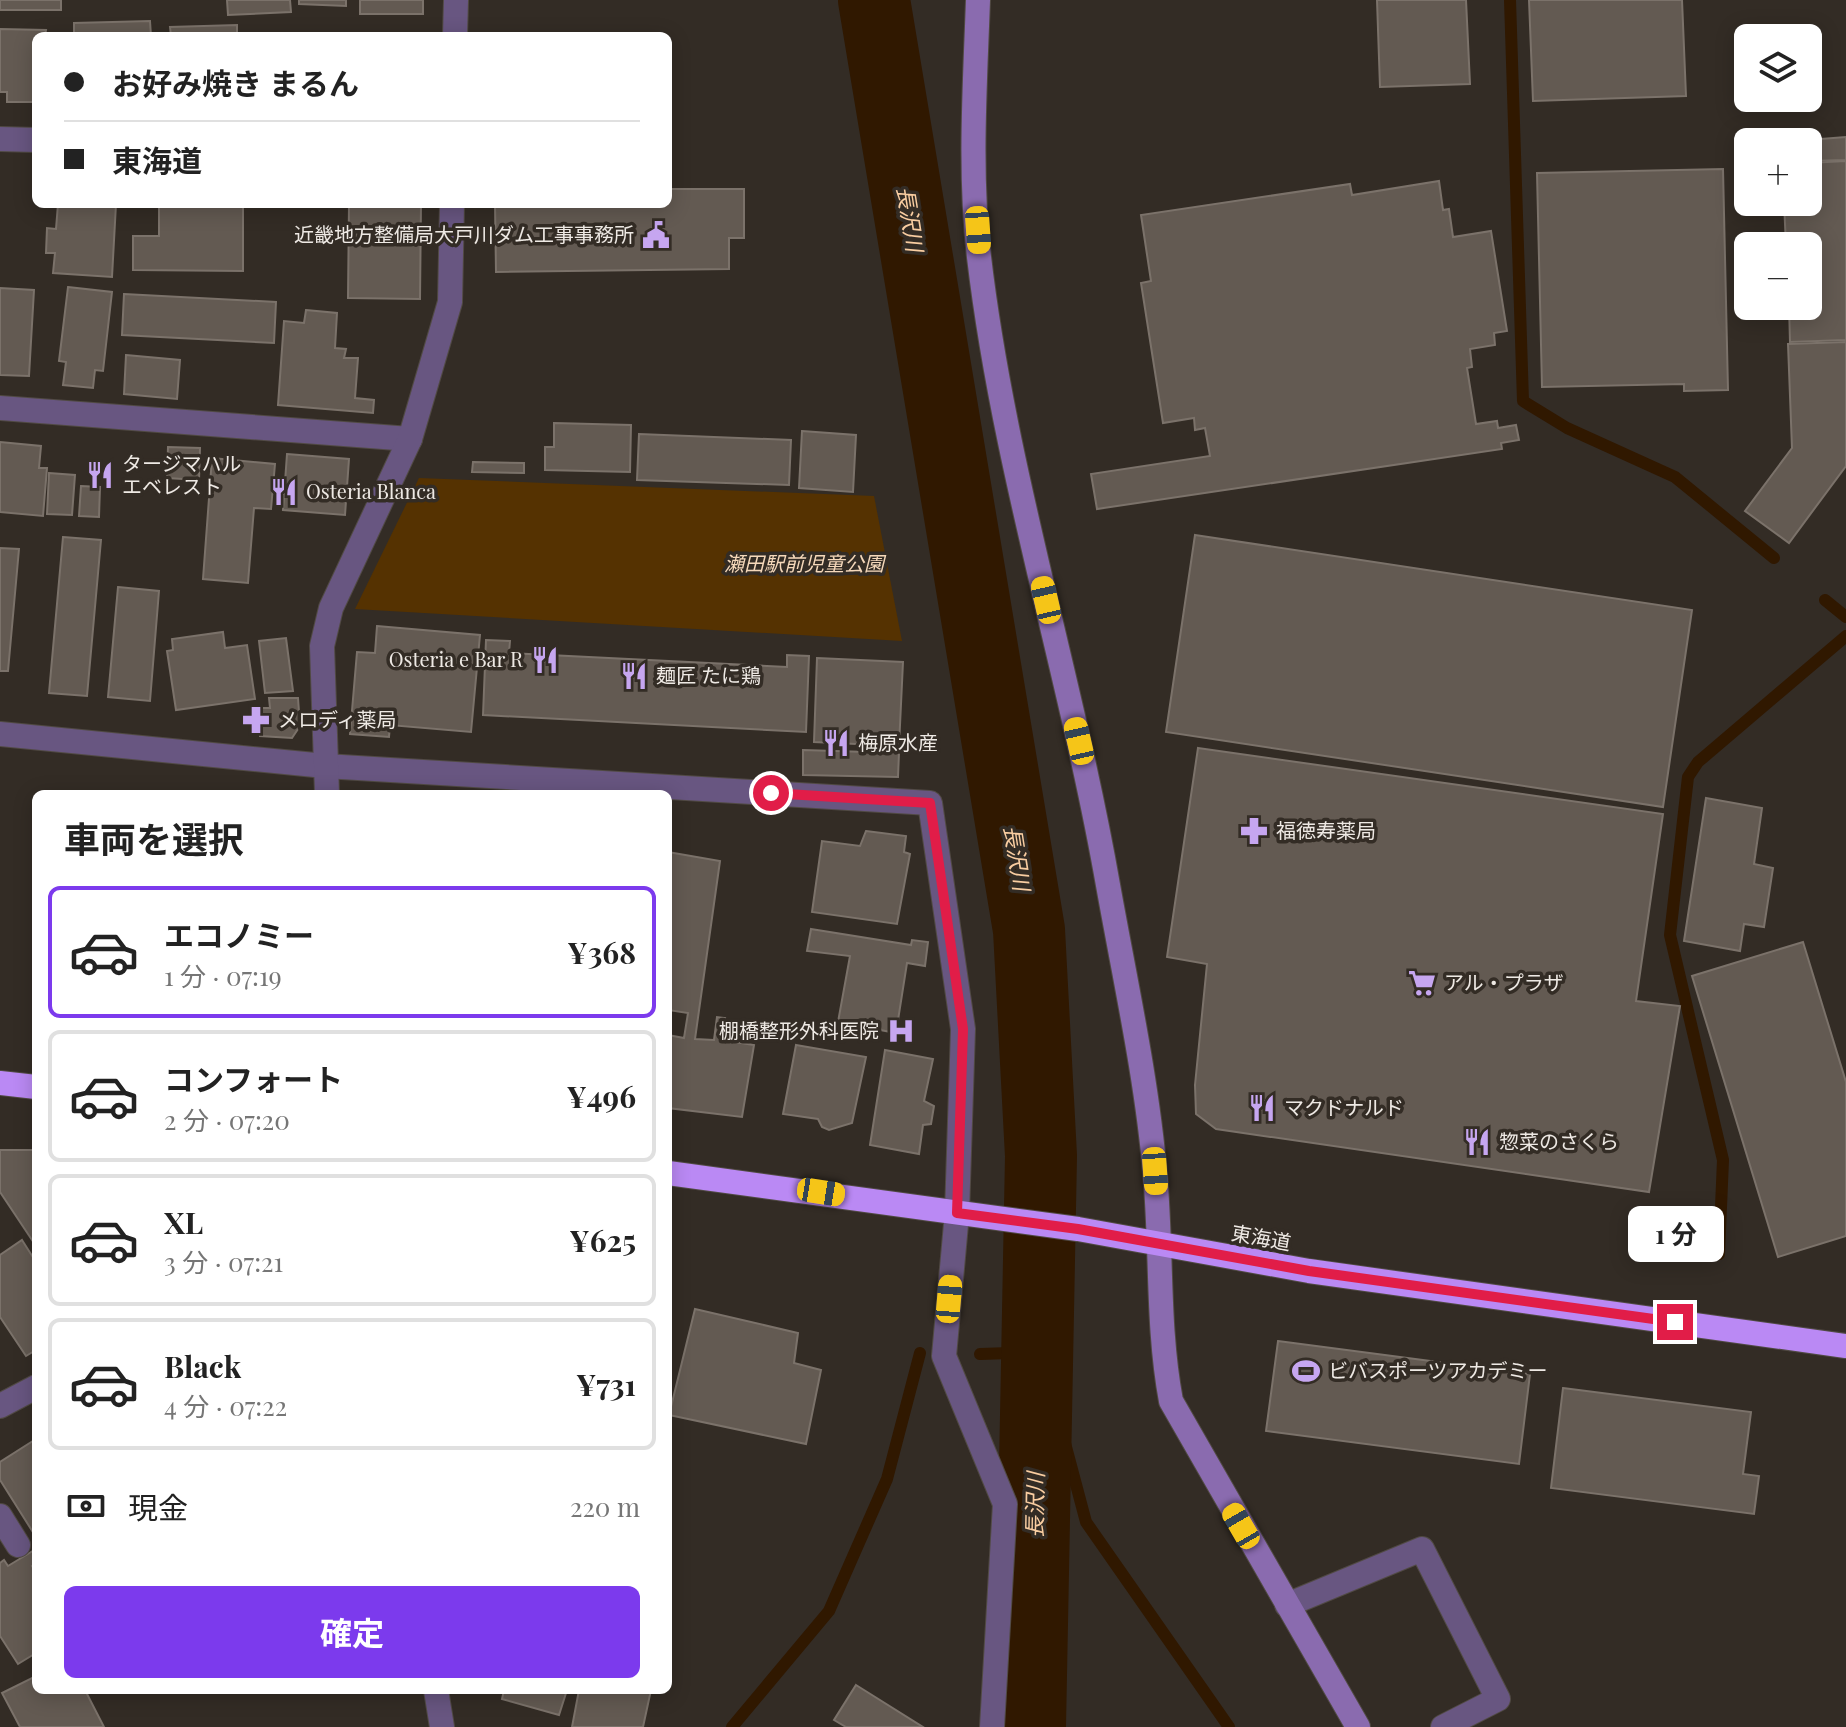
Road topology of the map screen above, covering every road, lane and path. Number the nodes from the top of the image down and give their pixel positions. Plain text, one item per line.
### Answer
1 (456, 0) edge
2 (978, 0) edge
3 (455, 32) edge
4 (0, 139) edge
5 (32, 140) edge
6 (452, 208) edge
7 (0, 408) edge
8 (410, 439) junction
9 (0, 734) edge
10 (325, 766) junction
11 (327, 790) edge
12 (0, 1083) edge
13 (32, 1087) edge
14 (672, 1174) edge
15 (957, 1213) junction
16 (1159, 1244) junction
17 (1846, 1346) edge
18 (32, 1389) edge
19 (1, 1402) edge
20 (0, 1516) edge
21 (18, 1545) dead end
22 (1287, 1605) junction
23 (437, 1694) edge
24 (442, 1727) edge
25 (992, 1727) edge
26 (1358, 1727) edge
27 (1443, 1727) edge

1 - 3 street
2 - 16 street
4 - 5 street
6 - 8 street
7 - 8 street
8 - 10 street
9 - 10 street
10 - 11 street
10 - 15 street
12 - 13 highway
14 - 15 highway, 東海道
15 - 16 highway, 東海道
15 - 25 street
16 - 17 highway, 東海道
16 - 22 street
18 - 19 street
20 - 21 street
22 - 26 street
22 - 27 street
23 - 24 street

